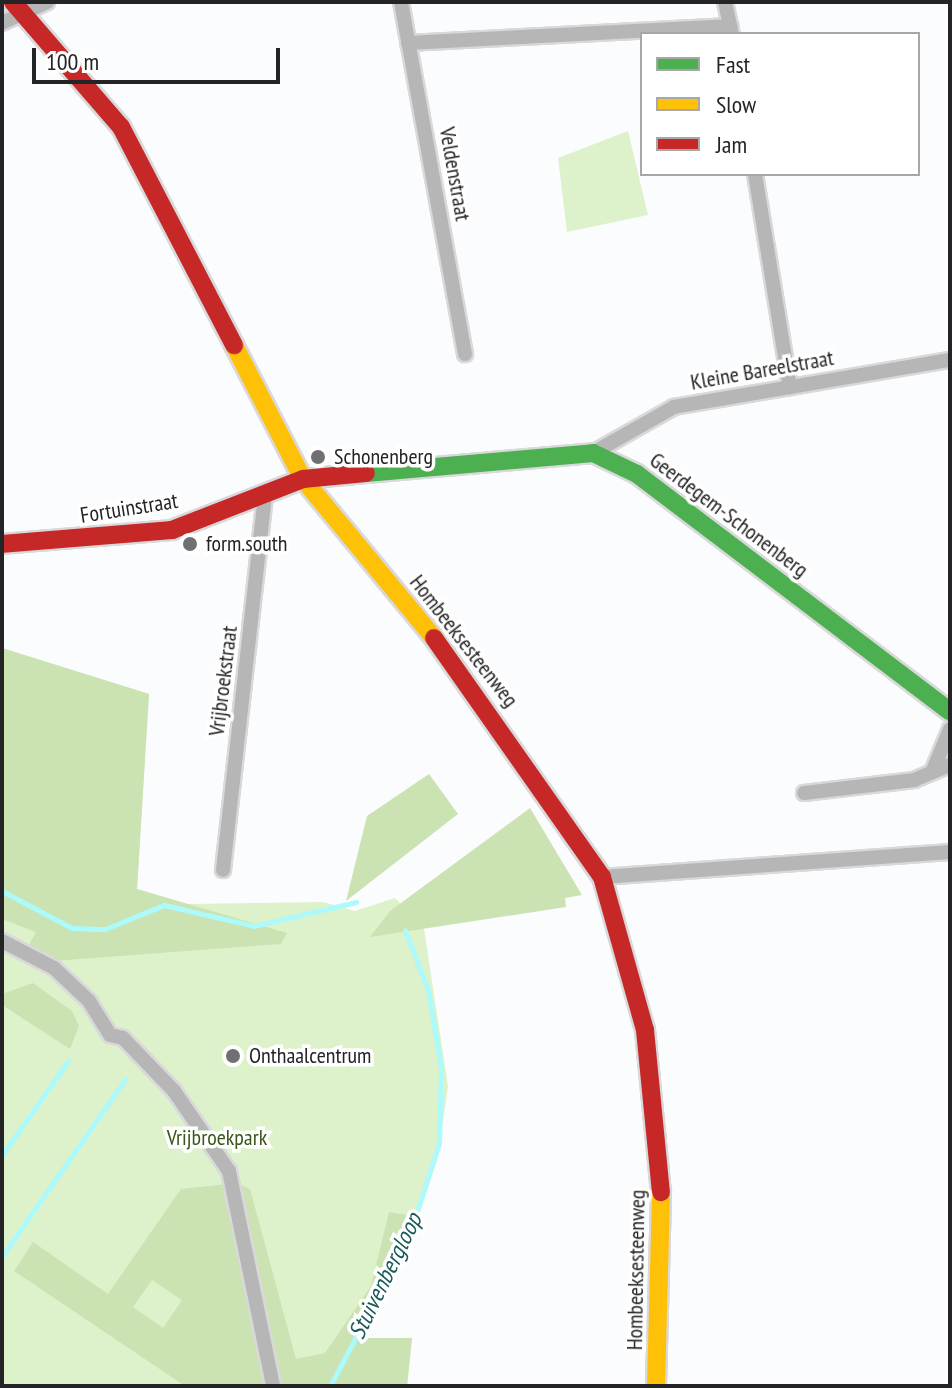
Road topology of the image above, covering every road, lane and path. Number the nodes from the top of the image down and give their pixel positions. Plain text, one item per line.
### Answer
1 (47, 2) edge
2 (401, 2) edge
3 (725, 2) edge
4 (18, 8) edge
5 (2, 23) edge
6 (732, 30) edge
7 (682, 32) edge
8 (640, 34) edge
9 (408, 43) junction
10 (755, 176) edge
11 (465, 354) dead end
12 (950, 360) edge
13 (790, 387) junction
14 (593, 453) junction
15 (303, 479) junction
16 (265, 496) junction
17 (2, 544) edge
18 (950, 712) edge
19 (950, 729) edge
20 (950, 765) edge
21 (933, 770) junction
22 (804, 793) dead end
23 (950, 852) edge
24 (223, 870) dead end
25 (602, 877) junction
26 (2, 941) edge
27 (273, 1386) edge
28 (656, 1386) edge

1 - 4 street
2 - 9 street, Veldenstraat
3 - 6 street
4 - 5 street
4 - 15 main road, Hombeeksesteenweg
6 - 7 street
8 - 9 street
9 - 11 street, Veldenstraat
10 - 13 street
12 - 13 street, Kleine Bareelstraat
13 - 14 street, Kleine Bareelstraat
14 - 15 main road
14 - 18 main road, Geerdegem-Schonenberg
15 - 16 main road, Fortuinstraat
15 - 25 main road, Hombeeksesteenweg
16 - 17 main road, Fortuinstraat
16 - 24 street, Vrijbroekstraat
19 - 21 street
20 - 21 street
21 - 22 street
23 - 25 street
25 - 28 main road, Hombeeksesteenweg
26 - 27 street

